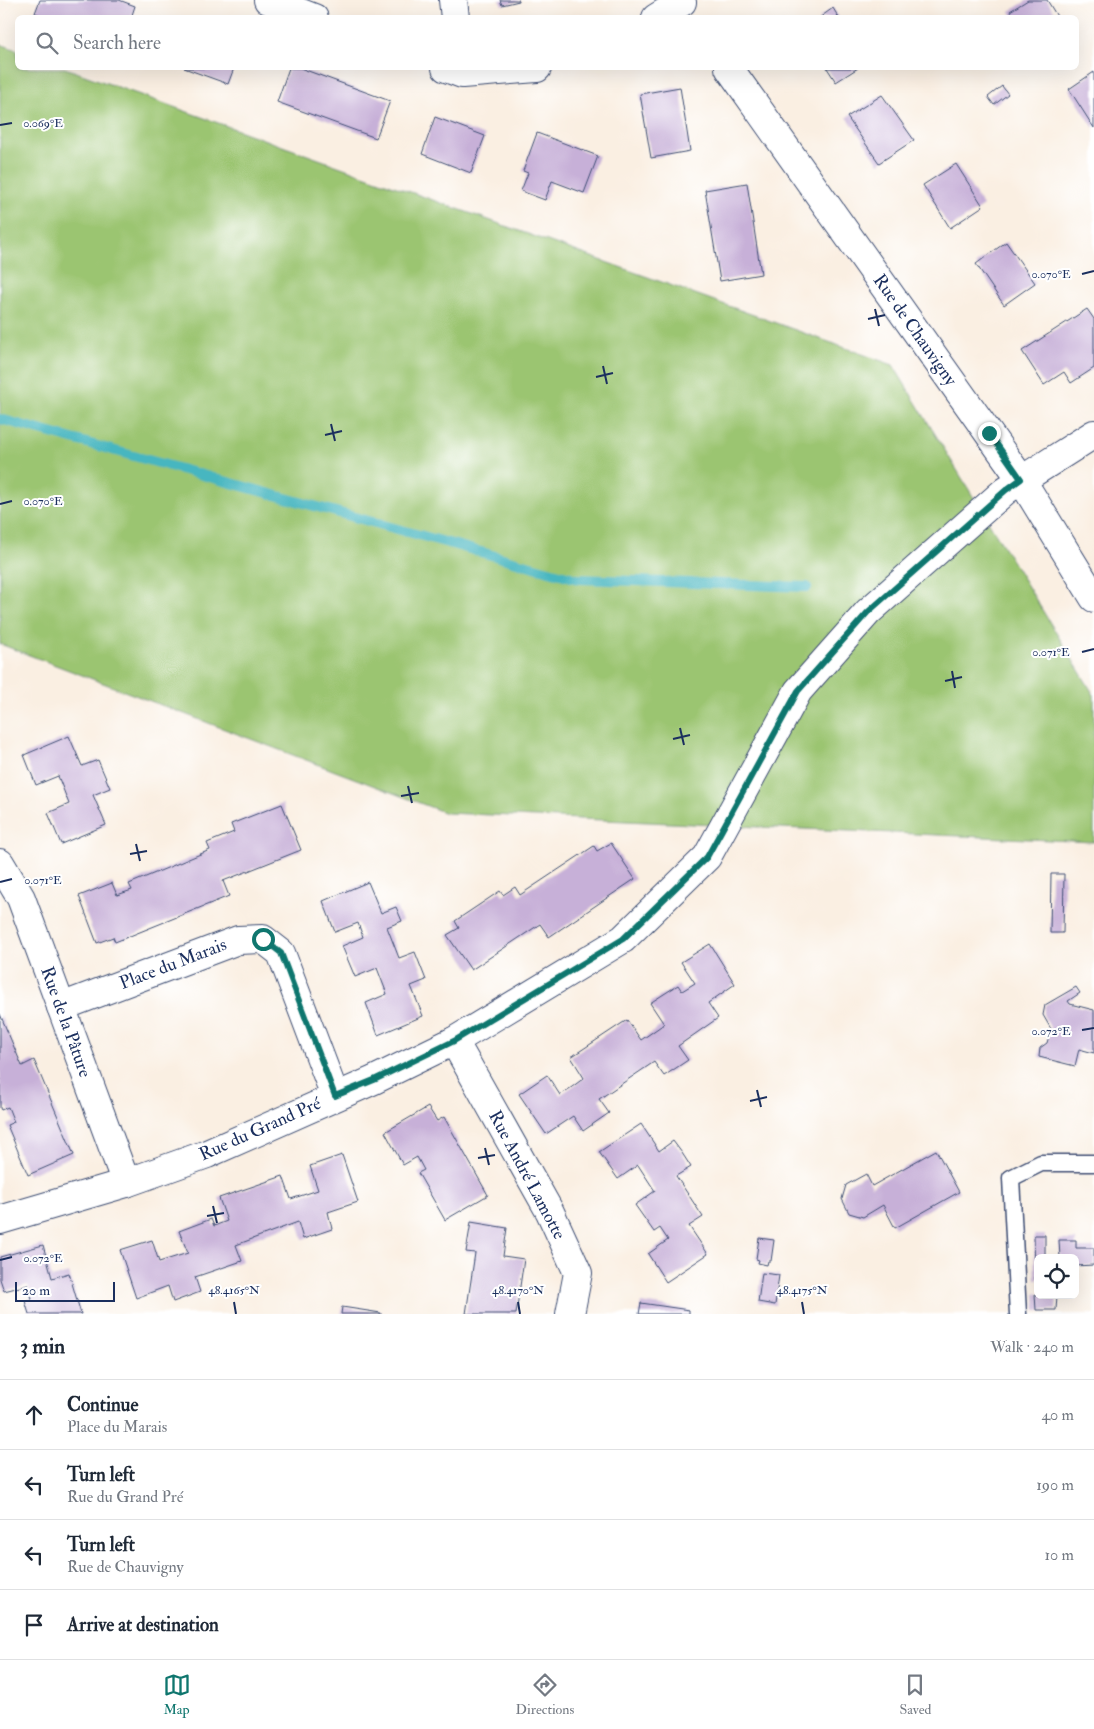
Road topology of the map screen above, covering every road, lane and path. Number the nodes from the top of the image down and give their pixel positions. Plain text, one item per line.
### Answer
1 (268, 0) edge
2 (453, 0) edge
3 (685, 6) edge
4 (306, 15) edge
5 (455, 15) edge
6 (663, 15) edge
7 (730, 70) edge
8 (1094, 434) edge
9 (1021, 479) junction
10 (1094, 598) edge
11 (0, 863) edge
12 (61, 1007) junction
13 (454, 1041) junction
14 (335, 1096) junction
15 (1094, 1163) edge
16 (126, 1183) junction
17 (0, 1220) edge
18 (570, 1314) edge
19 (1018, 1314) edge

1 - 4 street
2 - 5 street
3 - 6 street
7 - 9 street, Rue de Chauvigny
8 - 9 street, Rue du Grand Pré
9 - 10 street, Rue de Chauvigny
9 - 13 street, Rue du Grand Pré
11 - 12 street, Rue de la Pâture
12 - 14 street, Place du Marais
12 - 16 street, Rue de la Pâture
13 - 14 street, Rue du Grand Pré
13 - 18 street, Rue André Lamotte
14 - 16 street, Rue du Grand Pré
15 - 19 lane
16 - 17 street, Rue du Grand Pré

